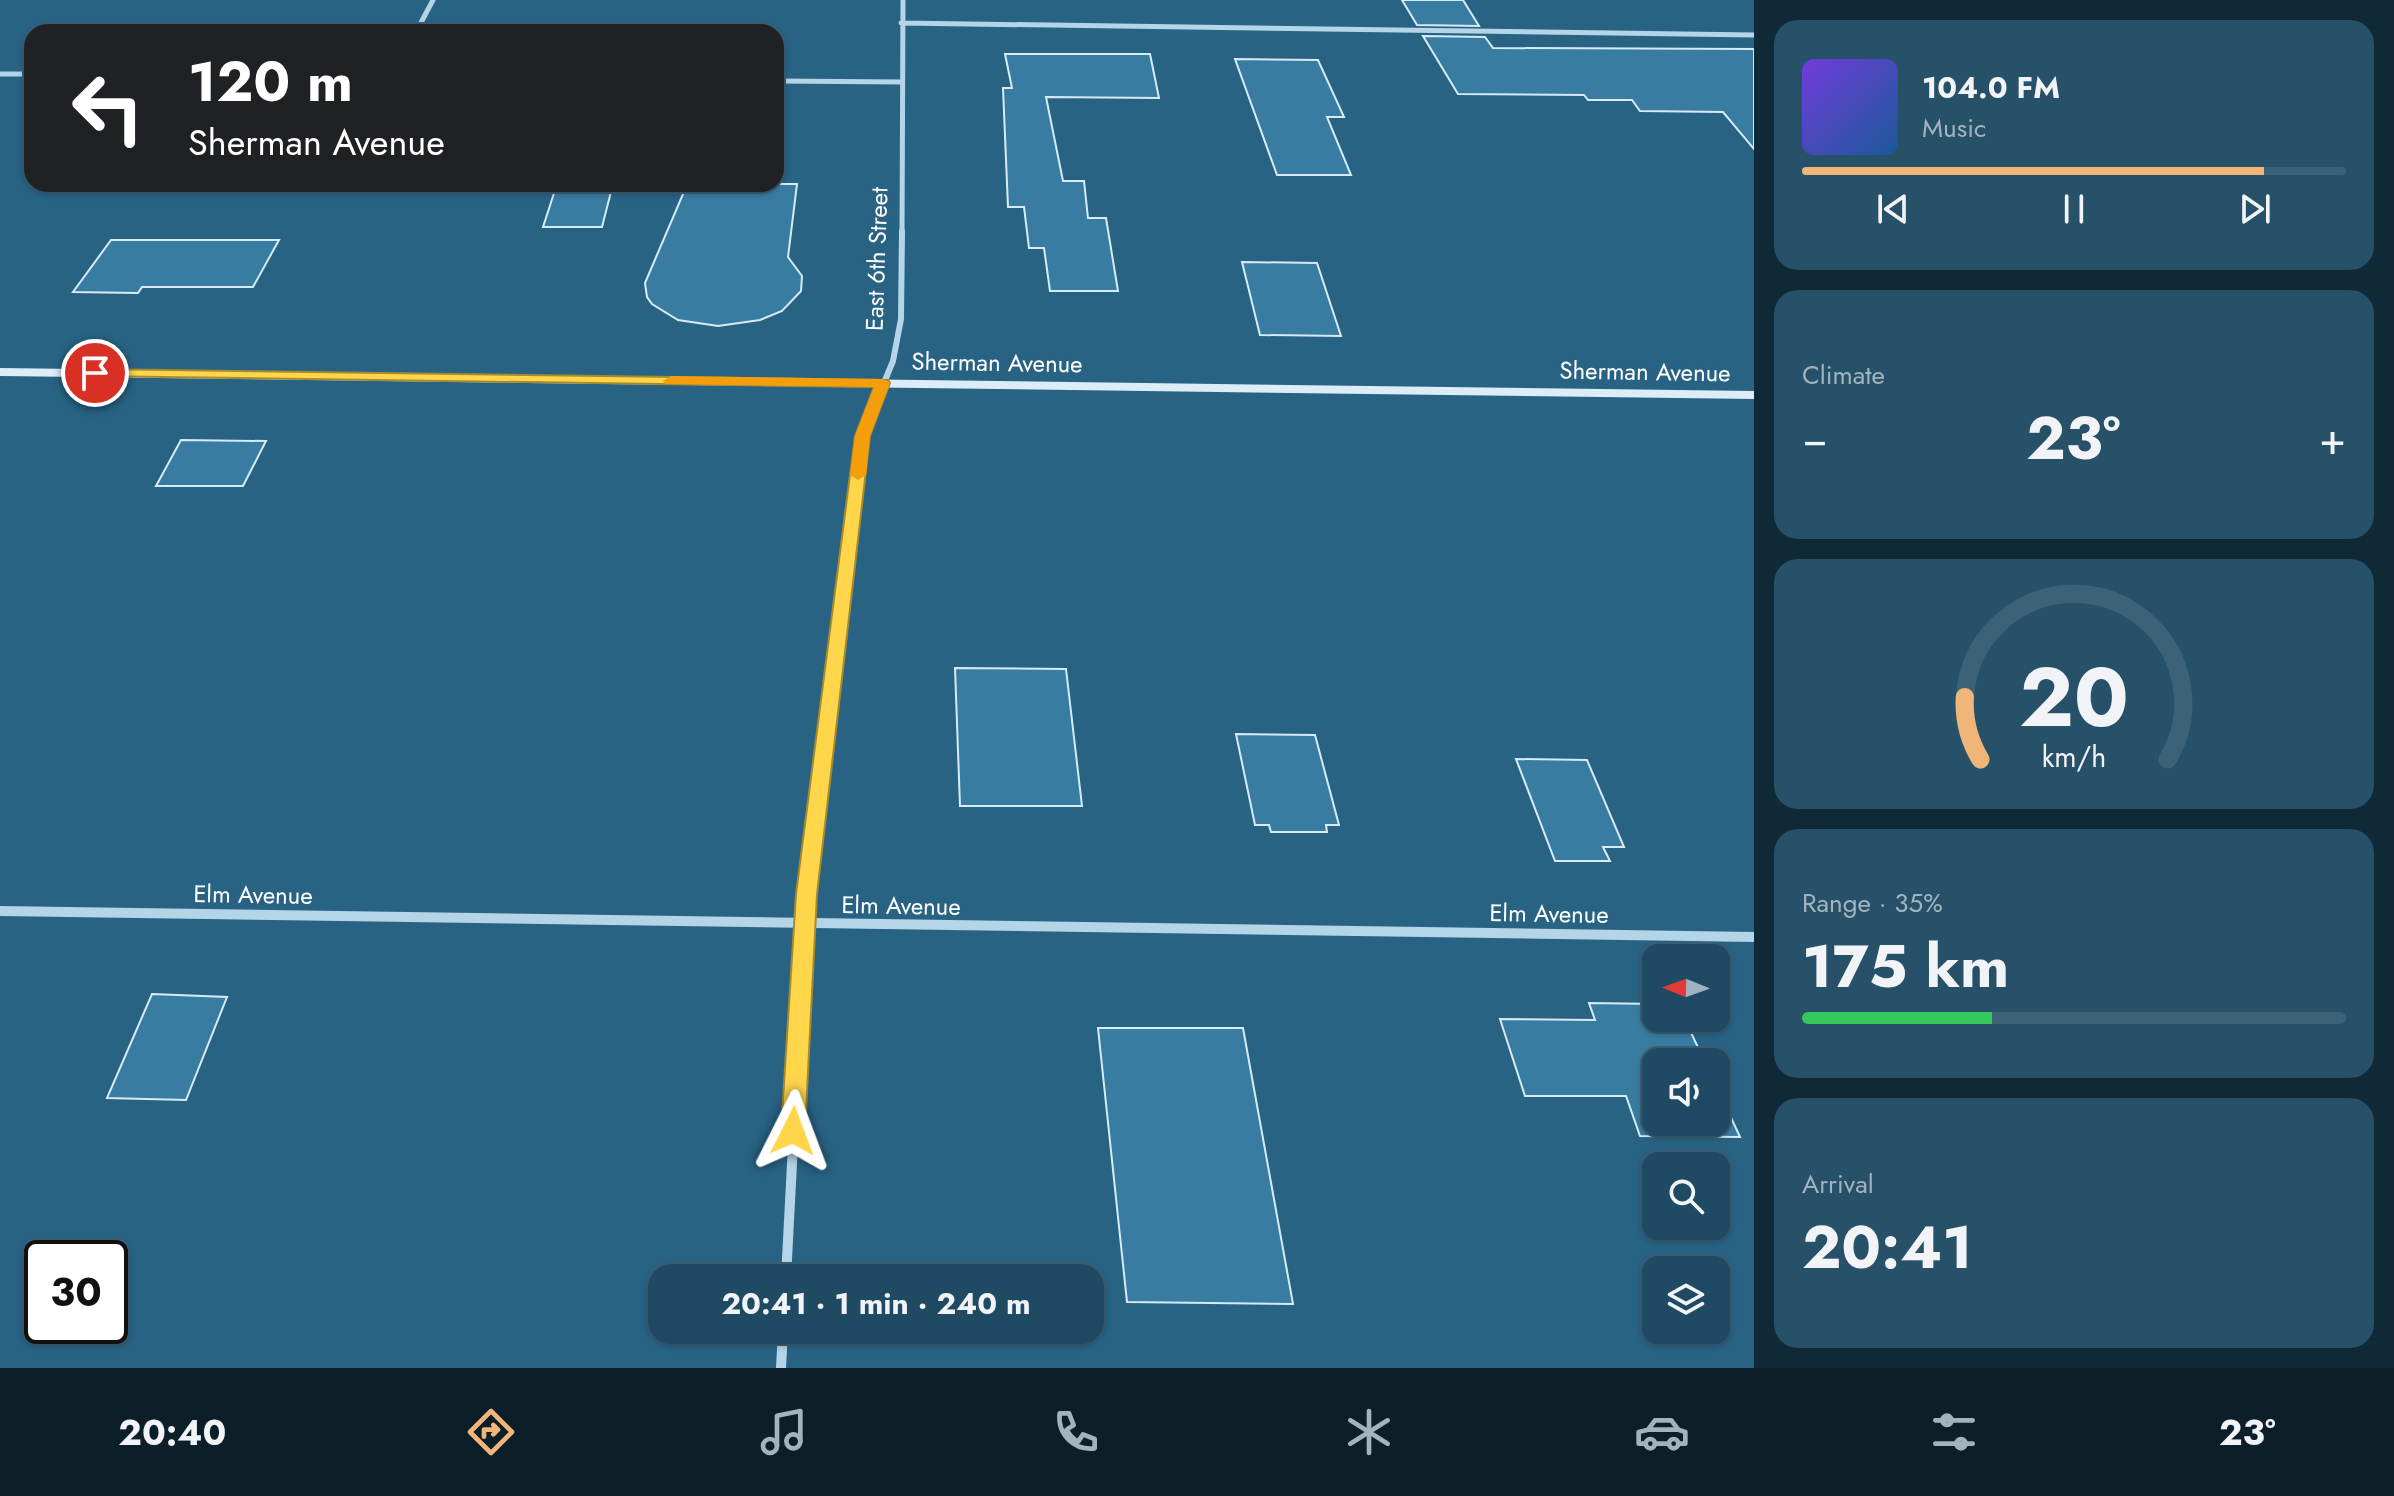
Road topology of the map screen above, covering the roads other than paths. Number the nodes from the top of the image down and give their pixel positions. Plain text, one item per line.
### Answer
1 (433, 0) edge
2 (903, 0) edge
3 (901, 23) junction
4 (420, 24) edge
5 (1754, 35) edge
6 (0, 74) edge
7 (24, 74) edge
8 (784, 81) edge
9 (902, 82) junction
10 (0, 372) edge
11 (883, 383) junction
12 (1754, 395) edge
13 (0, 911) edge
14 (803, 924) junction
15 (1754, 937) edge
16 (787, 1264) edge
17 (782, 1344) edge
18 (781, 1368) edge

1 - 4 street
2 - 3 street, East 6th Street
3 - 5 street
3 - 9 street, East 6th Street
6 - 7 street
8 - 9 street
9 - 11 street, East 6th Street
10 - 11 street, Sherman Avenue
11 - 12 street, Sherman Avenue
11 - 14 street, East 6th Street
13 - 14 street, Elm Avenue
14 - 15 street, Elm Avenue
14 - 16 street, East 6th Street
17 - 18 street

